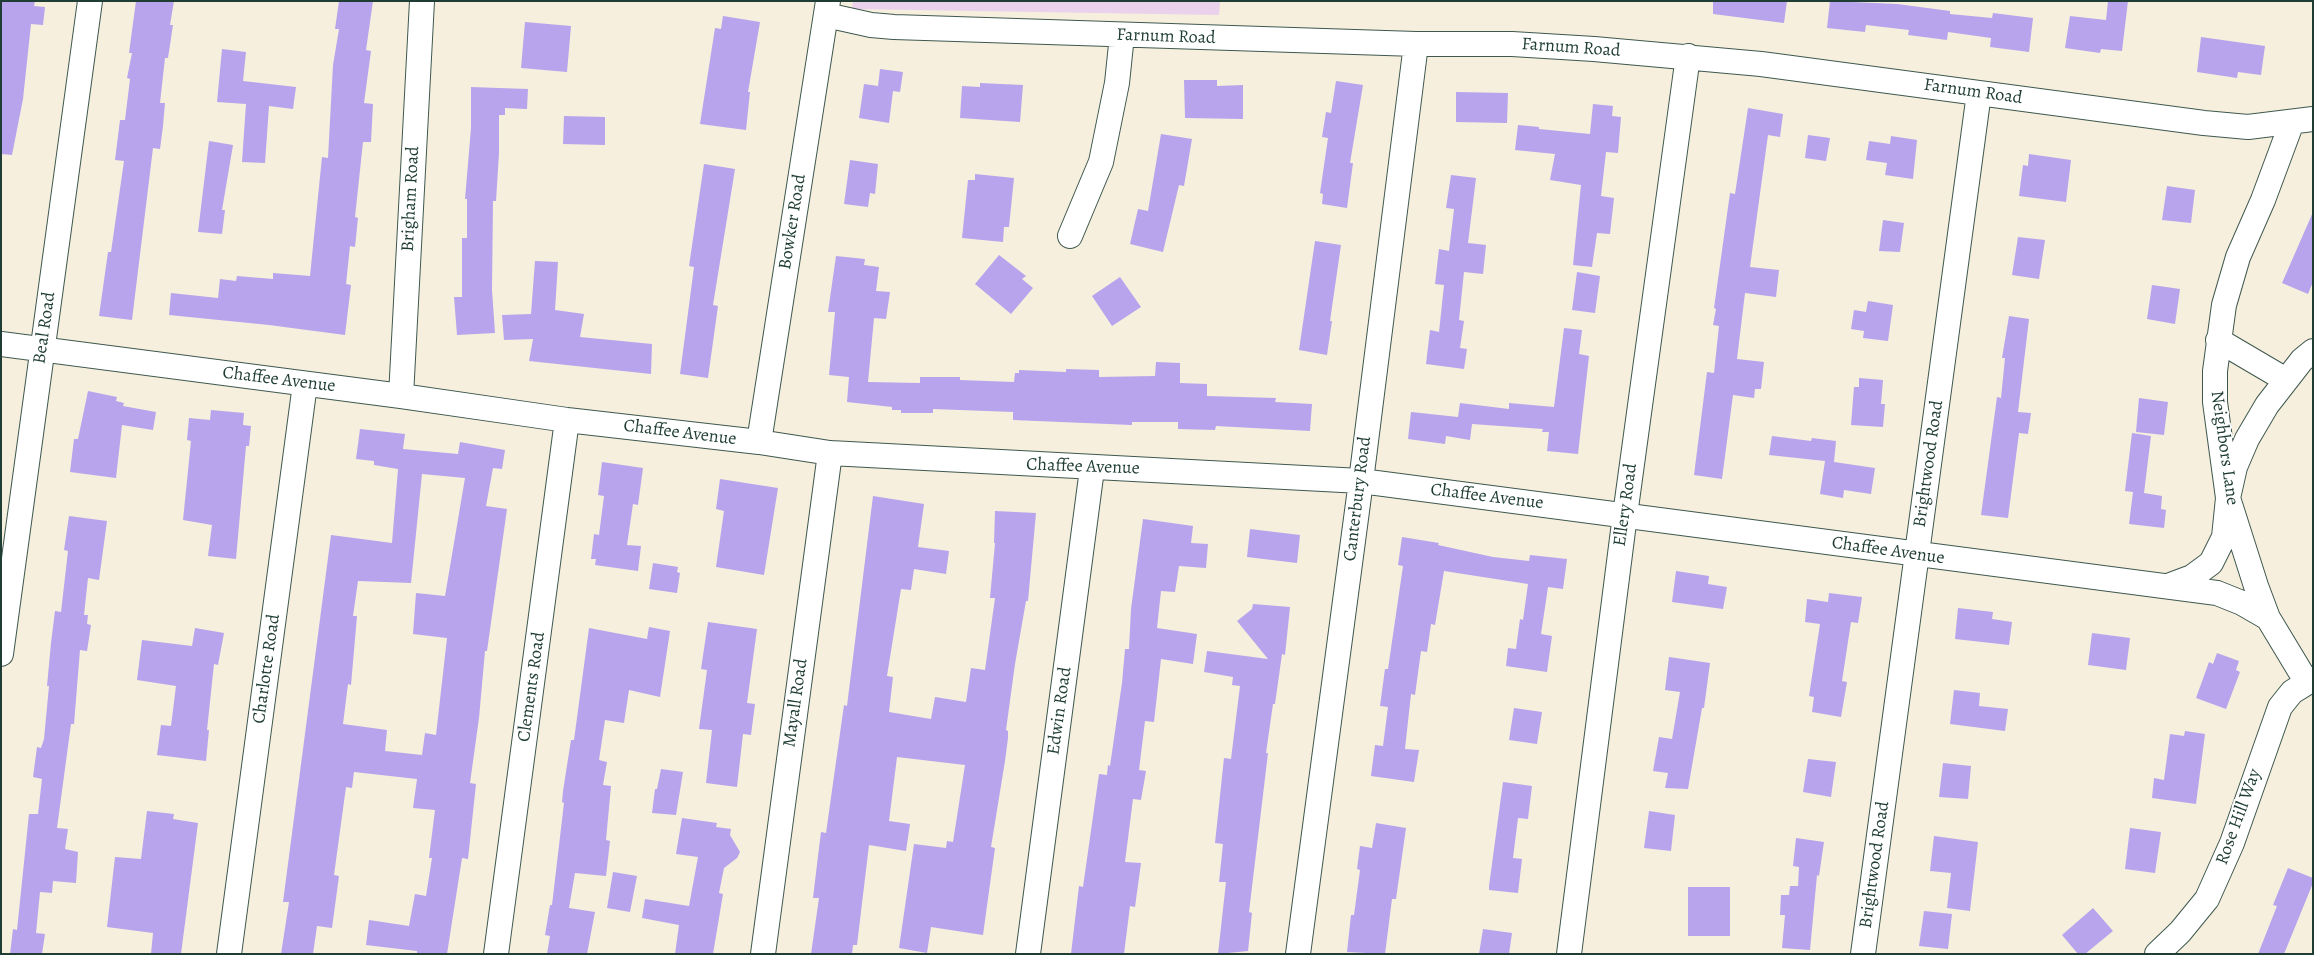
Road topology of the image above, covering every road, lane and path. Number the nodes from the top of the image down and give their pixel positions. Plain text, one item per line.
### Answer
1 (90, 1) edge
2 (422, 1) edge
3 (827, 8) edge
4 (1122, 36) junction
5 (1416, 44) junction
6 (1688, 56) junction
7 (1979, 93) junction
8 (2303, 121) edge
9 (1070, 236) dead end
10 (2218, 340) junction
11 (1, 344) edge
12 (42, 349) junction
13 (2313, 351) edge
14 (2286, 380) junction
15 (305, 384) junction
16 (401, 396) junction
17 (567, 420) junction
18 (759, 442) junction
19 (830, 453) junction
20 (1092, 469) junction
21 (1361, 481) junction
22 (2228, 498) junction
23 (1625, 515) junction
24 (1917, 555) junction
25 (2166, 586) junction
26 (2268, 618) junction
27 (1, 654) edge
28 (2310, 680) edge
29 (229, 954) edge
30 (496, 954) edge
31 (763, 954) edge
32 (1028, 954) edge
33 (1298, 954) edge
34 (1569, 954) edge
35 (1863, 954) edge
36 (2157, 954) edge

1 - 12 street, Beal Road
2 - 16 street, Brigham Road
3 - 4 street, Farnum Road
3 - 18 street, Bowker Road
4 - 5 street, Farnum Road
4 - 9 street
5 - 6 street, Farnum Road
5 - 21 street, Canterbury Road
6 - 7 street, Farnum Road
6 - 23 street, Ellery Road
7 - 8 street, Farnum Road
7 - 24 street, Brightwood Road
8 - 10 street, Neighbors Lane
10 - 14 street
10 - 22 street, Neighbors Lane
11 - 12 street, Chaffee Avenue
12 - 15 street, Chaffee Avenue
12 - 27 street, Beal Road
13 - 14 street
14 - 22 street
15 - 16 street, Chaffee Avenue
15 - 29 street, Charlotte Road
16 - 17 street, Chaffee Avenue
17 - 18 street, Chaffee Avenue
17 - 30 street, Clements Road
18 - 19 street, Chaffee Avenue
19 - 20 street, Chaffee Avenue
19 - 31 street, Mayall Road
20 - 21 street, Chaffee Avenue
20 - 32 street, Edwin Road
21 - 23 street, Chaffee Avenue
21 - 33 street, Canterbury Road
22 - 25 street, Chaffee Avenue
22 - 26 street, Neighbors Lane
23 - 24 street, Chaffee Avenue
23 - 34 street, Ellery Road
24 - 25 street, Chaffee Avenue
24 - 35 street, Brightwood Road
25 - 26 street, Chaffee Avenue
26 - 28 street, Neighbors Lane
28 - 36 street, Rose Hill Way

